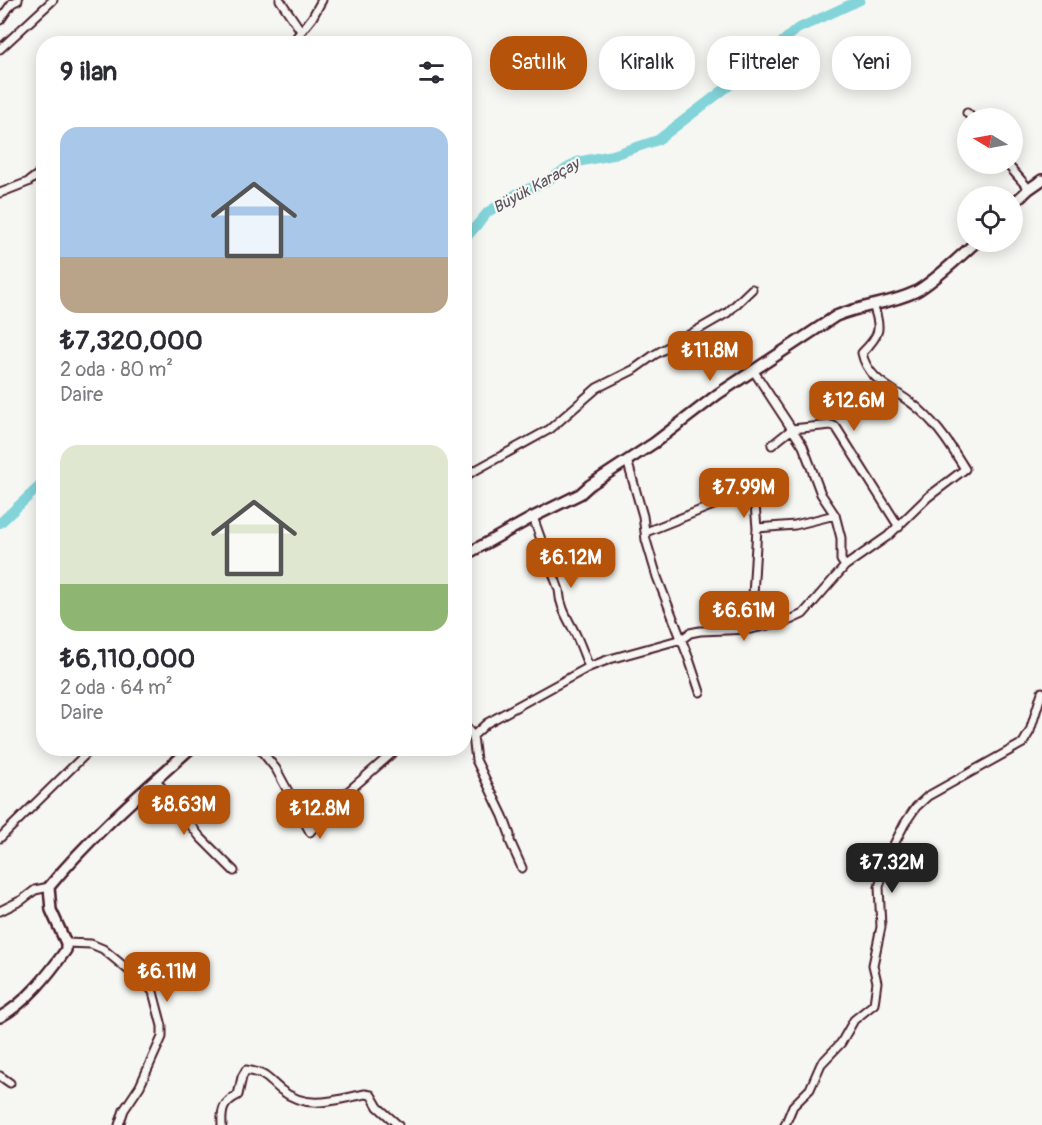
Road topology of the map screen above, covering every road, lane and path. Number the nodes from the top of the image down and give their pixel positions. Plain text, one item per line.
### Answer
1 (18, 0) edge
2 (54, 0) edge
3 (280, 0) edge
4 (322, 0) edge
5 (0, 20) edge
6 (301, 31) junction
7 (297, 36) edge
8 (0, 49) edge
9 (1016, 174) edge
10 (36, 176) edge
11 (1042, 180) edge
12 (1029, 189) junction
13 (0, 193) edge
14 (1023, 195) edge
15 (964, 252) edge
16 (752, 289) dead end
17 (873, 305) junction
18 (753, 370) junction
19 (792, 429) junction
20 (772, 444) dead end
21 (627, 460) junction
22 (472, 472) edge
23 (835, 515) junction
24 (533, 517) junction
25 (899, 526) junction
26 (757, 528) junction
27 (646, 532) junction
28 (472, 551) edge
29 (845, 566) junction
30 (751, 629) junction
31 (682, 639) junction
32 (590, 667) junction
33 (700, 692) dead end
34 (1042, 692) edge
35 (473, 736) joint
36 (84, 756) edge
37 (183, 756) edge
38 (265, 756) edge
39 (389, 756) edge
40 (156, 780) junction
41 (0, 838) edge
42 (522, 868) dead end
43 (234, 871) dead end
44 (49, 886) junction
45 (0, 911) edge
46 (66, 944) junction
47 (0, 1017) edge
48 (0, 1076) edge
49 (10, 1083) dead end
50 (119, 1125) edge
51 (222, 1125) edge
52 (398, 1125) edge
53 (785, 1125) edge

1 - 5 street
2 - 8 street
3 - 6 street
4 - 6 street
6 - 7 street
9 - 12 street
10 - 13 street
11 - 12 street
12 - 14 street
15 - 17 street
16 - 22 street
17 - 18 street
17 - 25 street
18 - 19 street
18 - 21 street
19 - 20 street
19 - 23 street
19 - 25 street
21 - 24 street
21 - 27 street
23 - 26 street
23 - 29 street
24 - 28 street
24 - 32 street
25 - 29 street
26 - 27 street
26 - 30 street
27 - 31 street
29 - 30 street
30 - 31 street
31 - 32 street
31 - 33 street
32 - 35 street
34 - 53 street
35 - 42 street
36 - 41 street
37 - 40 street
38 - 39 street
40 - 43 street
40 - 44 street
44 - 45 street
44 - 46 street
46 - 47 street
46 - 50 street
48 - 49 street
51 - 52 street

